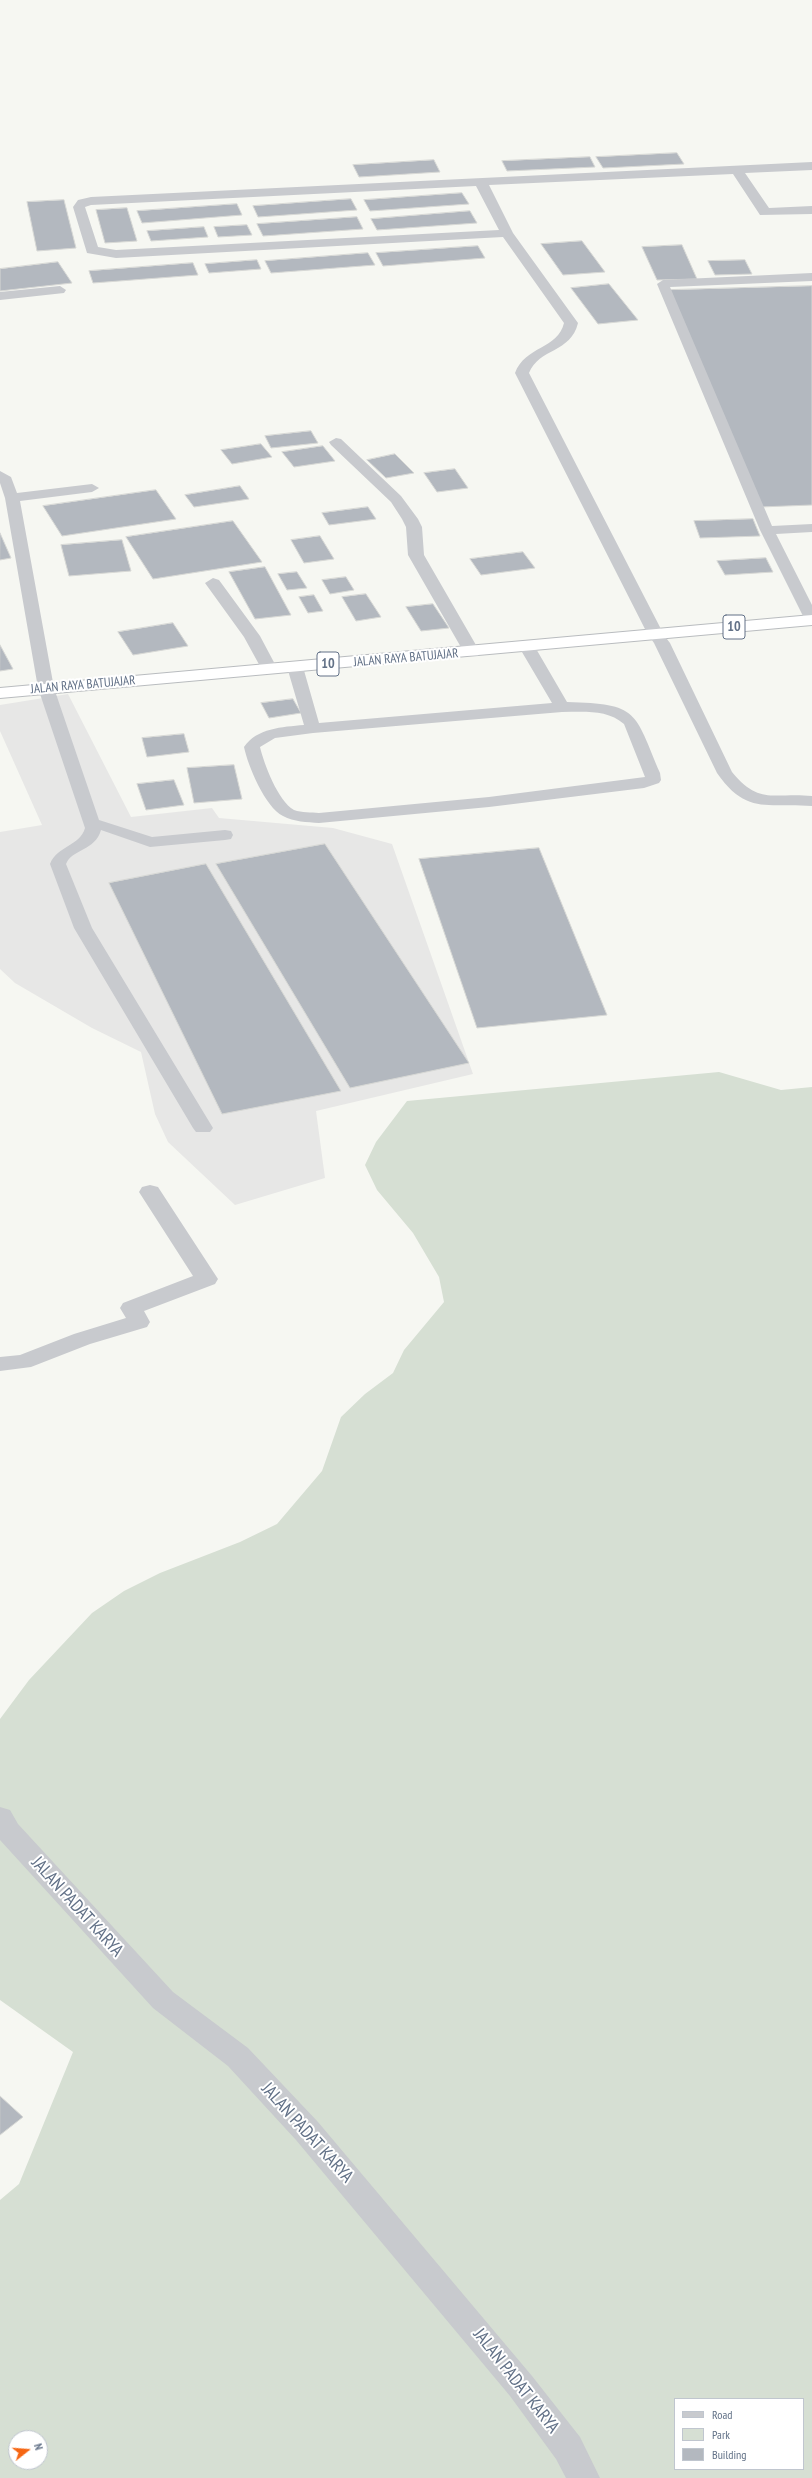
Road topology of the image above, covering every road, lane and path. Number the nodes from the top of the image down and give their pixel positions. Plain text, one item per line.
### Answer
1 (812, 166) edge
2 (736, 170) junction
3 (480, 181) junction
4 (812, 210) edge
5 (507, 233) junction
6 (812, 277) edge
7 (60, 290) dead end
8 (0, 296) edge
9 (336, 442) dead end
10 (0, 475) edge
11 (92, 488) dead end
12 (12, 498) junction
13 (812, 528) edge
14 (767, 530) junction
15 (213, 583) dead end
16 (812, 620) edge
17 (655, 634) junction
18 (527, 647) junction
19 (472, 652) junction
20 (295, 667) junction
21 (269, 668) junction
22 (46, 688) junction
23 (0, 693) edge
24 (562, 707) junction
25 (314, 728) junction
26 (812, 801) edge
27 (91, 824) junction
28 (225, 836) dead end
29 (203, 1128) dead end
30 (150, 1192) dead end
31 (0, 1364) edge
32 (0, 1818) edge
33 (583, 2478) edge

1 - 2 street
2 - 3 street
2 - 4 street
3 - 5 street
3 - 5 street
5 - 17 street
6 - 14 lane
7 - 8 lane
9 - 19 street
10 - 12 lane
11 - 12 lane
12 - 22 lane
13 - 14 lane
14 - 16 lane
15 - 21 street
16 - 17 highway, JALAN RAYA BATUJAJAR / 10
17 - 18 highway, JALAN RAYA BATUJAJAR / 10
17 - 26 lane
18 - 19 highway, JALAN RAYA BATUJAJAR / 10
18 - 24 lane
19 - 20 highway, JALAN RAYA BATUJAJAR / 10
20 - 21 highway, JALAN RAYA BATUJAJAR / 10
20 - 25 lane
21 - 22 highway, JALAN RAYA BATUJAJAR / 10
22 - 23 highway, JALAN RAYA BATUJAJAR / 10
22 - 27 lane
24 - 25 lane
24 - 25 lane
27 - 28 lane
27 - 29 lane
30 - 31 street
32 - 33 street, JALAN PADAT KARYA

